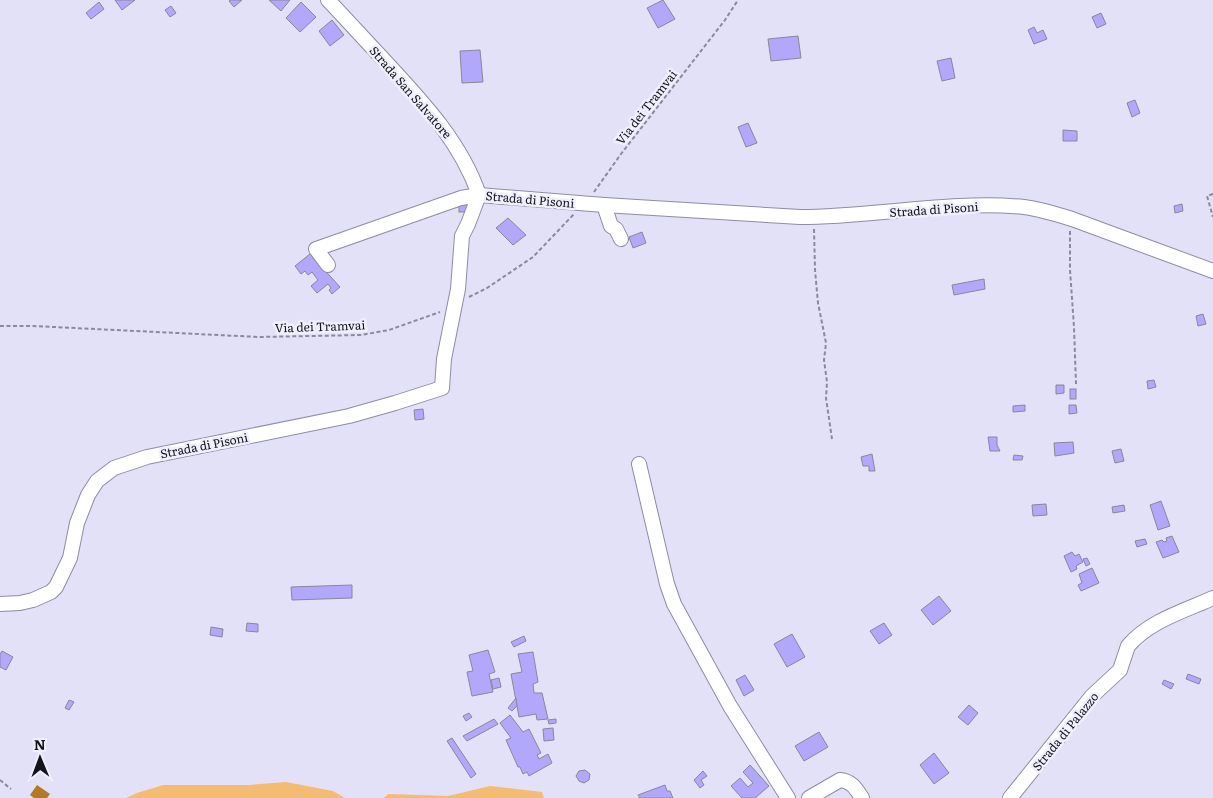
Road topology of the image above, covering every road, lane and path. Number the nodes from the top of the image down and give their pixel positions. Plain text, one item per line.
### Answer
1 (328, 0) edge
2 (738, 0) edge
3 (479, 194) junction
4 (1213, 194) edge
5 (586, 203) junction
6 (604, 205) junction
7 (812, 217) junction
8 (1213, 217) edge
9 (1072, 219) junction
10 (621, 239) dead end
11 (328, 265) dead end
12 (1213, 271) edge
13 (454, 307) junction
14 (0, 326) edge
15 (1076, 384) dead end
16 (832, 439) dead end
17 (639, 464) dead end
18 (1213, 598) edge
19 (0, 604) edge
20 (0, 780) edge
21 (11, 789) dead end
22 (788, 798) edge
23 (809, 798) edge
24 (862, 798) edge
25 (1010, 798) edge

1 - 3 street, Strada San Salvatore
2 - 5 path, Via dei Tramvai
3 - 5 street, Strada di Pisoni
3 - 11 street
3 - 13 street, Strada di Pisoni
4 - 8 path
5 - 6 street, Strada di Pisoni
5 - 13 path, Via dei Tramvai
6 - 7 street, Strada di Pisoni
6 - 10 street
7 - 9 street, Strada di Pisoni
7 - 16 path
9 - 12 street, Strada di Pisoni
9 - 15 path
13 - 14 path, Via dei Tramvai
13 - 19 street, Strada di Pisoni
17 - 22 street
18 - 25 street, Strada di Palazzo
20 - 21 path
23 - 24 street

